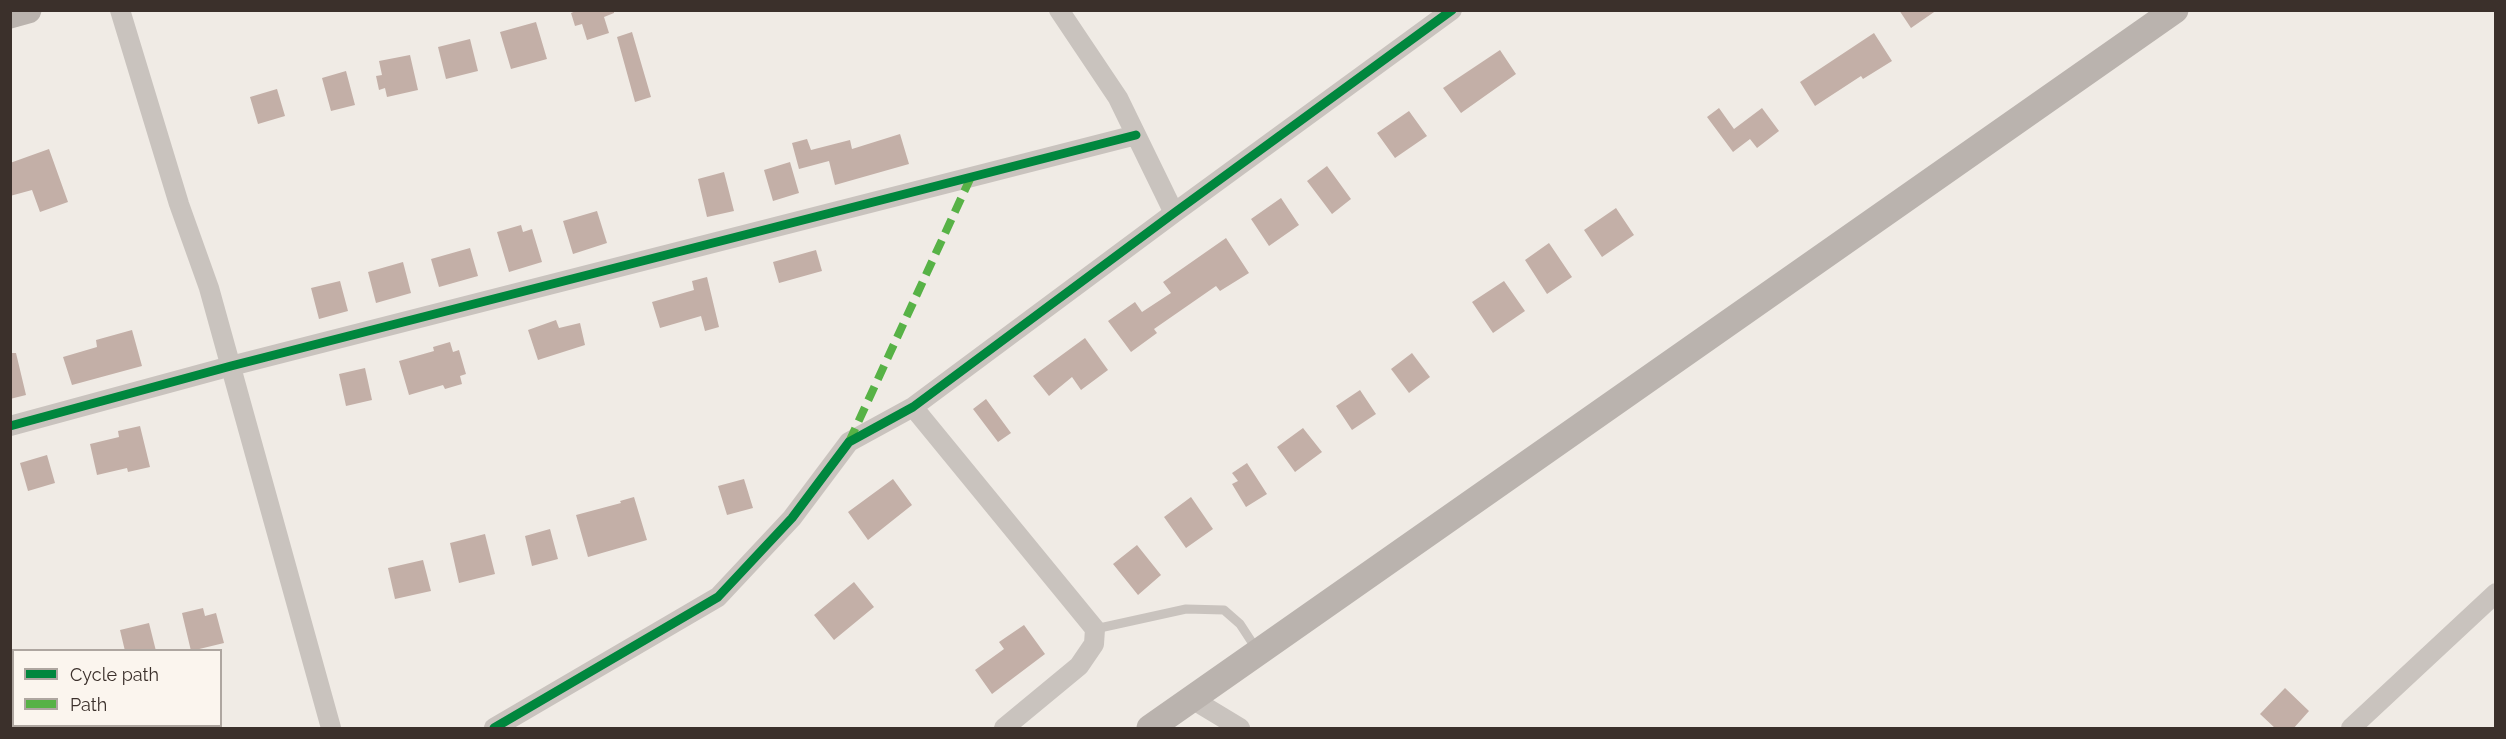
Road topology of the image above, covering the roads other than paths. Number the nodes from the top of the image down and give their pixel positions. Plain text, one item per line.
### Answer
1 (28, 10) edge
2 (120, 10) edge
3 (1059, 10) edge
4 (1452, 10) edge
5 (2175, 10) edge
6 (10, 15) edge
7 (1136, 135) junction
8 (1174, 213) junction
9 (231, 366) junction
10 (913, 407) junction
11 (10, 426) edge
12 (2496, 593) edge
13 (1095, 629) junction
14 (1258, 652) junction
15 (1192, 699) junction
16 (331, 729) edge
17 (494, 729) edge
18 (1004, 729) edge
19 (1150, 729) edge
20 (1240, 729) edge
21 (2351, 729) edge

1 - 6 main road
2 - 9 street
3 - 7 street
4 - 8 street
5 - 14 main road
7 - 8 street
7 - 9 street
8 - 10 street
9 - 11 street
9 - 16 street
10 - 13 street
10 - 17 street
12 - 21 street
13 - 14 lane
13 - 18 street
14 - 15 main road
15 - 19 main road
15 - 20 street

